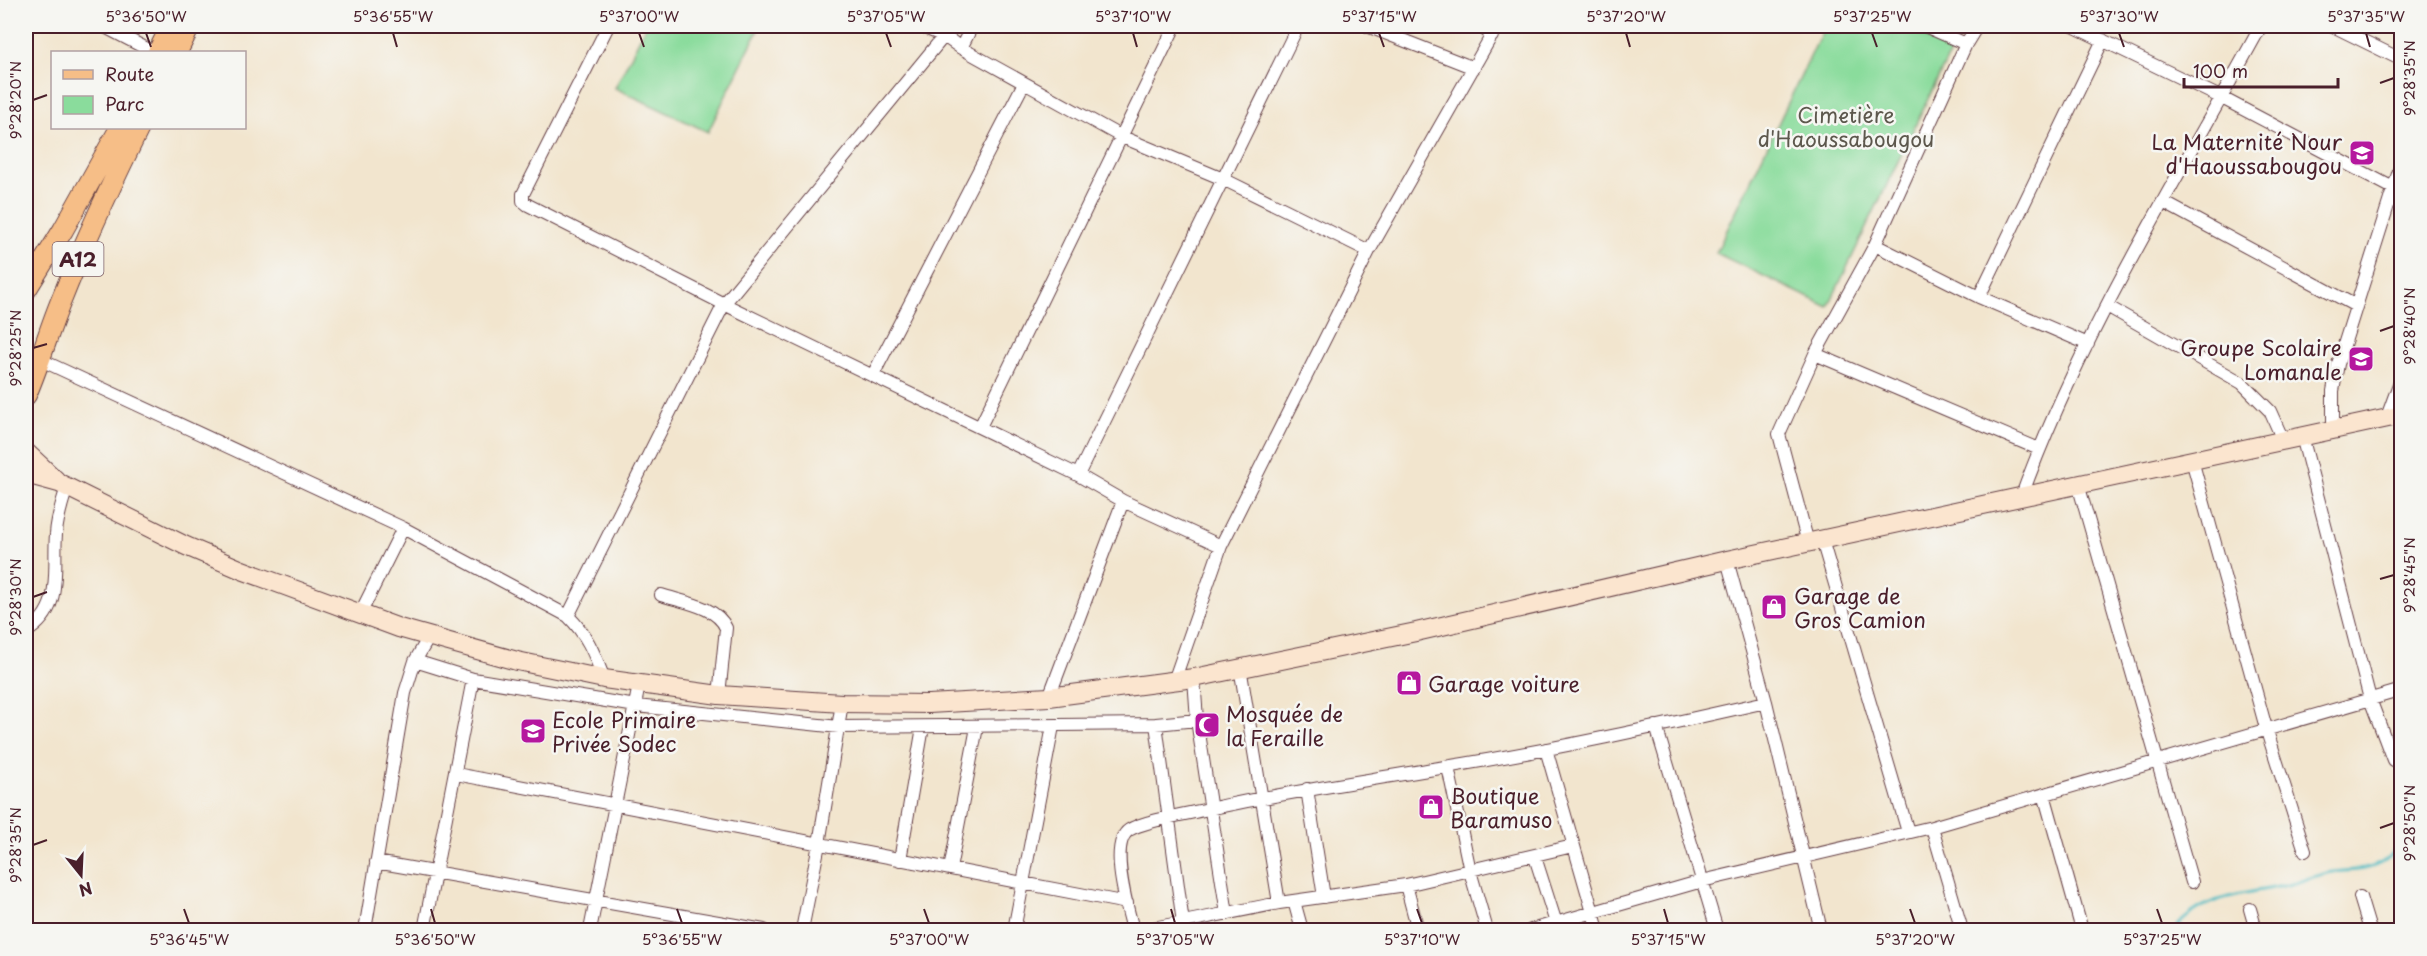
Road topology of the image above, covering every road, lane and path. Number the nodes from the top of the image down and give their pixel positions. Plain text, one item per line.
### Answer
1 (103, 26) edge
2 (171, 26) edge
3 (190, 26) edge
4 (608, 26) edge
5 (920, 26) edge
6 (972, 26) edge
7 (1175, 26) edge
8 (1298, 26) edge
9 (1367, 26) edge
10 (1481, 26) edge
11 (1925, 26) edge
12 (1977, 26) edge
13 (2073, 26) edge
14 (2261, 26) edge
15 (2334, 26) edge
16 (1494, 31) edge
17 (944, 36) junction
18 (2103, 40) junction
19 (1966, 44) junction
20 (961, 48) junction
21 (151, 51) edge
22 (158, 51) edge
23 (178, 51) edge
24 (2402, 60) edge
25 (1474, 68) junction
26 (1024, 83) junction
27 (2222, 98) junction
28 (119, 129) edge
29 (139, 129) edge
30 (1120, 136) junction
31 (2401, 166) edge
32 (1223, 179) junction
33 (2393, 189) junction
34 (2163, 202) junction
35 (1875, 245) junction
36 (1369, 251) junction
37 (26, 290) edge
38 (1979, 297) junction
39 (724, 304) junction
40 (2107, 306) junction
41 (2356, 306) junction
42 (2088, 344) junction
43 (1815, 354) junction
44 (41, 360) junction
45 (873, 375) junction
46 (2402, 376) edge
47 (26, 395) edge
48 (2394, 416) edge
49 (980, 427) junction
50 (2333, 430) junction
51 (2302, 436) junction
52 (2283, 440) junction
53 (2039, 449) junction
54 (26, 452) edge
55 (2192, 460) junction
56 (26, 474) edge
57 (1078, 475) junction
58 (2078, 484) junction
59 (63, 485) junction
60 (2021, 498) junction
61 (1123, 501) junction
62 (403, 528) junction
63 (1815, 542) junction
64 (1221, 546) junction
65 (1727, 560) junction
66 (661, 595) dead end
67 (360, 614) junction
68 (568, 616) junction
69 (26, 632) edge
70 (429, 637) junction
71 (415, 661) junction
72 (1240, 667) junction
73 (1194, 678) junction
74 (473, 679) junction
75 (604, 679) junction
76 (1174, 681) junction
77 (639, 685) junction
78 (2402, 690) edge
79 (718, 695) junction
80 (1049, 697) junction
81 (2370, 699) junction
82 (1766, 702) junction
83 (842, 703) junction
84 (636, 706) junction
85 (1197, 720) junction
86 (1156, 724) junction
87 (1053, 726) junction
88 (1656, 726) junction
89 (839, 727) junction
90 (923, 727) junction
91 (976, 727) junction
92 (2266, 728) junction
93 (1546, 749) junction
94 (2158, 760) junction
95 (2393, 760) dead end
96 (1448, 767) junction
97 (456, 774) junction
98 (1307, 789) junction
99 (2044, 794) junction
100 (1261, 799) junction
101 (614, 804) junction
102 (1212, 808) junction
103 (1168, 818) junction
104 (1932, 827) junction
105 (1908, 832) junction
106 (819, 844) junction
107 (1573, 846) junction
108 (2305, 851) dead end
109 (1535, 857) junction
110 (1804, 857) junction
111 (900, 860) junction
112 (376, 862) junction
113 (950, 869) junction
114 (1470, 871) junction
115 (435, 872) junction
116 (1702, 881) junction
117 (1022, 882) junction
118 (2192, 882) dead end
119 (1406, 885) junction
120 (1324, 897) junction
121 (2360, 897) dead end
122 (595, 901) junction
123 (1294, 901) junction
124 (1127, 903) junction
125 (1279, 903) junction
126 (2250, 909) dead end
127 (1593, 912) junction
128 (1227, 914) junction
129 (1183, 923) junction
130 (1556, 923) junction
131 (365, 930) edge
132 (424, 930) edge
133 (590, 930) edge
134 (764, 930) edge
135 (802, 930) edge
136 (1014, 930) edge
137 (1133, 930) edge
138 (1143, 930) edge
139 (1302, 930) edge
140 (1418, 930) edge
141 (1487, 930) edge
142 (1531, 930) edge
143 (1598, 930) edge
144 (1717, 930) edge
145 (1821, 930) edge
146 (1962, 930) edge
147 (2082, 930) edge
148 (2256, 930) edge
149 (2370, 930) edge

1 - 21 street
2 - 22 main road
3 - 23 main road
4 - 39 street
5 - 17 street
6 - 20 street
7 - 30 street
8 - 32 street
9 - 25 street
10 - 16 street
11 - 19 street
12 - 19 street
13 - 18 street
14 - 27 street
15 - 24 street
16 - 25 street
17 - 20 street
17 - 39 street
18 - 27 street
18 - 38 street
19 - 35 street
20 - 26 street
25 - 36 street
26 - 30 street
26 - 45 street
27 - 33 street
27 - 34 street
28 - 37 main road, A12
29 - 44 main road, A12
30 - 32 street
30 - 49 street
31 - 33 street
32 - 36 street
32 - 57 street
33 - 41 street
34 - 40 street
34 - 41 street
35 - 38 street
35 - 43 street
36 - 64 street
38 - 42 street
39 - 45 street
39 - 68 street
40 - 42 street
40 - 52 street
41 - 50 street
42 - 53 street
43 - 53 street
43 - 63 street
44 - 47 main road, A12
44 - 62 street
45 - 49 street
46 - 48 street
48 - 50 street
49 - 57 street
50 - 51 street
51 - 52 street
51 - 81 street
52 - 55 street
53 - 60 street
54 - 59 street
55 - 58 street
55 - 92 street
56 - 59 street
57 - 61 street
58 - 60 street
58 - 94 street
59 - 67 street
59 - 69 street
60 - 63 street
61 - 64 street
61 - 80 street
62 - 67 street
62 - 68 street
63 - 65 street
63 - 105 street
64 - 76 street
65 - 72 street
65 - 82 street
66 - 79 street
67 - 70 street
68 - 75 street
70 - 71 street
70 - 75 street
71 - 74 street
71 - 112 street
72 - 73 street
72 - 100 street
73 - 76 street
73 - 85 street
74 - 84 street
74 - 97 street
75 - 77 street
76 - 80 street
77 - 79 street
77 - 84 street
78 - 81 street
79 - 83 street
80 - 83 street
81 - 92 street
81 - 95 street
82 - 88 street
82 - 110 street
83 - 89 street
84 - 89 street
84 - 101 street
85 - 86 street
85 - 102 street
86 - 87 street
86 - 103 street
87 - 91 street
87 - 117 street
88 - 93 street
88 - 116 street
89 - 90 street
89 - 106 street
90 - 91 street
90 - 111 street
91 - 113 street
92 - 94 street
92 - 108 street
93 - 96 street
93 - 107 street
94 - 99 street
94 - 118 street
96 - 98 street
96 - 114 street
97 - 101 street
97 - 115 street
98 - 100 street
98 - 120 street
99 - 104 street
99 - 147 street
100 - 102 street
100 - 125 street
101 - 106 street
101 - 122 street
102 - 103 street
102 - 128 street
103 - 124 street
103 - 129 street
104 - 105 street
104 - 146 street
105 - 110 street
106 - 111 street
106 - 135 street
107 - 109 street
107 - 127 street
109 - 114 street
109 - 130 street
110 - 116 street
110 - 145 street
111 - 113 street
112 - 115 street
112 - 131 street
113 - 117 street
114 - 119 street
114 - 141 street
115 - 122 street
115 - 132 street
116 - 127 street
116 - 144 street
117 - 124 street
117 - 136 street
119 - 120 street
119 - 140 street
120 - 123 street
121 - 149 street
122 - 133 street
122 - 134 street
123 - 125 street
123 - 139 street
124 - 137 street
125 - 128 street
126 - 148 street
127 - 130 street
127 - 143 street
128 - 129 street
129 - 138 street
130 - 142 street

